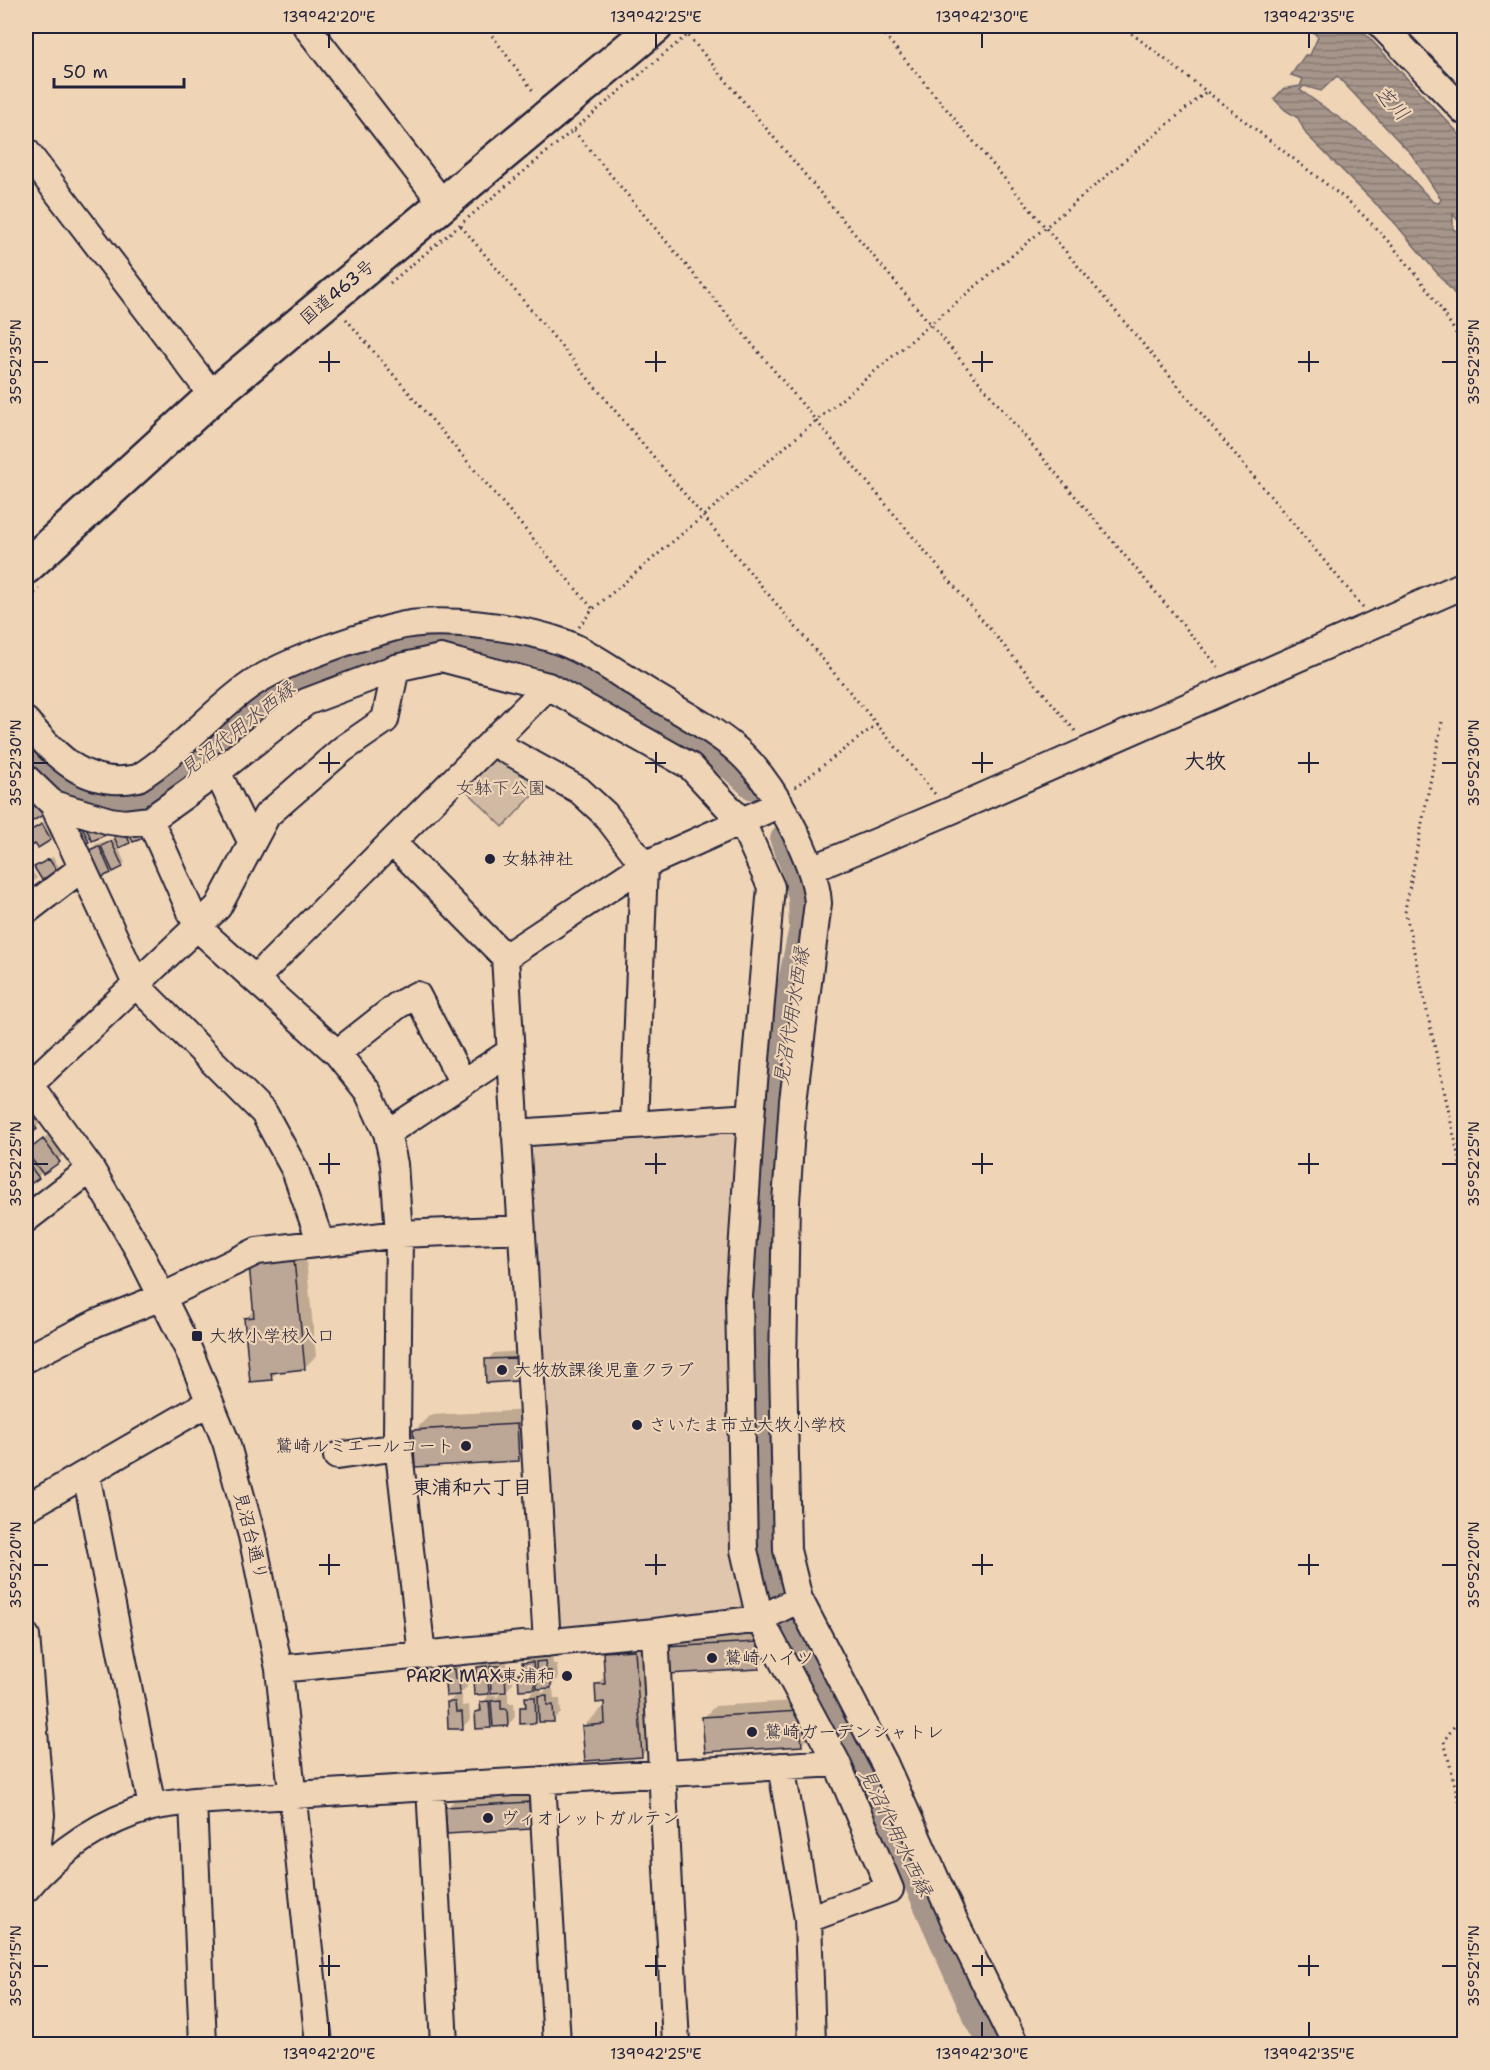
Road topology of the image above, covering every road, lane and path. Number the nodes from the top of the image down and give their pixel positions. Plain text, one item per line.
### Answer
1 (306, 26) edge
2 (485, 26) edge
3 (656, 26) edge
4 (680, 26) edge
5 (698, 26) edge
6 (878, 26) edge
7 (1122, 26) edge
8 (1382, 26) edge
9 (687, 36) junction
10 (533, 91) dead end
11 (1206, 91) junction
12 (1464, 111) edge
13 (574, 131) junction
14 (26, 151) edge
15 (452, 215) junction
16 (1046, 227) junction
17 (381, 290) dead end
18 (354, 312) dead end
19 (930, 324) junction
20 (1464, 347) edge
21 (213, 396) junction
22 (816, 421) junction
23 (703, 516) junction
24 (34, 577) edge
25 (1464, 585) edge
26 (26, 602) edge
27 (593, 609) junction
28 (1377, 623) junction
29 (579, 627) dead end
30 (396, 668) junction
31 (548, 686) junction
32 (1235, 686) junction
33 (26, 721) edge
34 (1443, 722) dead end
35 (877, 724) junction
36 (492, 742) junction
37 (1091, 749) junction
38 (217, 772) junction
39 (26, 778) edge
40 (53, 804) junction
41 (769, 807) junction
42 (950, 812) junction
43 (150, 819) junction
44 (392, 842) junction
45 (252, 843) junction
46 (644, 865) junction
47 (82, 868) junction
48 (812, 869) junction
49 (26, 911) edge
50 (198, 928) junction
51 (505, 957) junction
52 (255, 979) junction
53 (137, 986) junction
54 (510, 1052) junction
55 (337, 1053) junction
56 (463, 1083) junction
57 (27, 1085) edge
58 (751, 1117) junction
59 (634, 1125) junction
60 (387, 1132) junction
61 (515, 1133) junction
62 (91, 1169) junction
63 (1464, 1182) edge
64 (26, 1219) edge
65 (521, 1229) junction
66 (399, 1234) junction
67 (321, 1243) junction
68 (164, 1296) junction
69 (26, 1359) edge
70 (210, 1402) junction
71 (398, 1447) junction
72 (337, 1456) dead end
73 (86, 1474) junction
74 (26, 1508) edge
75 (799, 1599) junction
76 (767, 1615) junction
77 (655, 1632) junction
78 (26, 1636) edge
79 (547, 1643) junction
80 (422, 1655) junction
81 (279, 1669) junction
82 (1464, 1712) edge
83 (837, 1763) junction
84 (781, 1766) junction
85 (660, 1772) junction
86 (542, 1780) junction
87 (430, 1787) junction
88 (293, 1795) junction
89 (193, 1801) junction
90 (152, 1807) junction
91 (1464, 1822) edge
92 (30, 1884) edge
93 (808, 1919) junction
94 (203, 2044) edge
95 (319, 2044) edge
96 (444, 2044) edge
97 (557, 2044) edge
98 (676, 2044) edge
99 (813, 2044) edge
100 (1015, 2044) edge

1 - 15 street
2 - 10 path
3 - 15 highway, 国道463号
4 - 9 path
5 - 9 path
6 - 16 path
7 - 11 path
8 - 12 street
9 - 13 path
9 - 19 path
11 - 16 path
11 - 20 path
13 - 15 path
13 - 22 path
14 - 21 street
15 - 17 path
15 - 21 highway, 国道463号
15 - 23 path
16 - 19 path
16 - 28 path
18 - 27 path
19 - 22 path
19 - 32 path
21 - 24 highway, 国道463号
22 - 23 path
22 - 37 path
23 - 27 path
23 - 35 path
24 - 26 path
25 - 28 street
27 - 29 path
28 - 32 street
30 - 31 street
30 - 38 street
30 - 45 street
31 - 36 street
31 - 41 street
32 - 37 street
33 - 41 street
34 - 63 path
35 - 41 path
35 - 42 path
36 - 44 street
36 - 46 street
37 - 42 street
38 - 43 street
38 - 45 street
39 - 40 street
40 - 43 street
40 - 47 street
41 - 46 street
41 - 48 street
41 - 58 street
42 - 48 street
43 - 50 street
44 - 51 street
44 - 52 street
45 - 50 street
46 - 51 street
46 - 59 street
47 - 49 street
47 - 53 street
48 - 75 street
50 - 52 street
50 - 53 street
51 - 54 street
52 - 55 street
53 - 57 street
53 - 67 street
54 - 56 street
54 - 61 street
55 - 56 street
55 - 60 street
56 - 60 street
57 - 62 street, 見沼台通り
58 - 59 street
58 - 76 street
59 - 61 street
60 - 66 street
61 - 65 street
62 - 64 street
62 - 68 street, 見沼台通り
65 - 66 street
65 - 79 street
66 - 67 street
66 - 71 street
67 - 68 street
68 - 69 street
68 - 70 street, 見沼台通り
70 - 73 street
70 - 81 street, 見沼台通り
71 - 72 street
71 - 80 street
73 - 74 street
73 - 90 street
75 - 76 street
75 - 100 street
76 - 77 street
76 - 83 street
77 - 79 street
77 - 85 street
78 - 92 street
79 - 80 street
80 - 81 street
81 - 88 street, 見沼台通り
82 - 91 path
83 - 84 street
83 - 93 street
84 - 85 street
84 - 93 street
85 - 86 street
85 - 98 street
86 - 87 street
86 - 97 street
87 - 88 street
87 - 96 street
88 - 89 street
88 - 95 street, 見沼台通り
89 - 90 street
89 - 94 street
90 - 92 street
93 - 99 street

